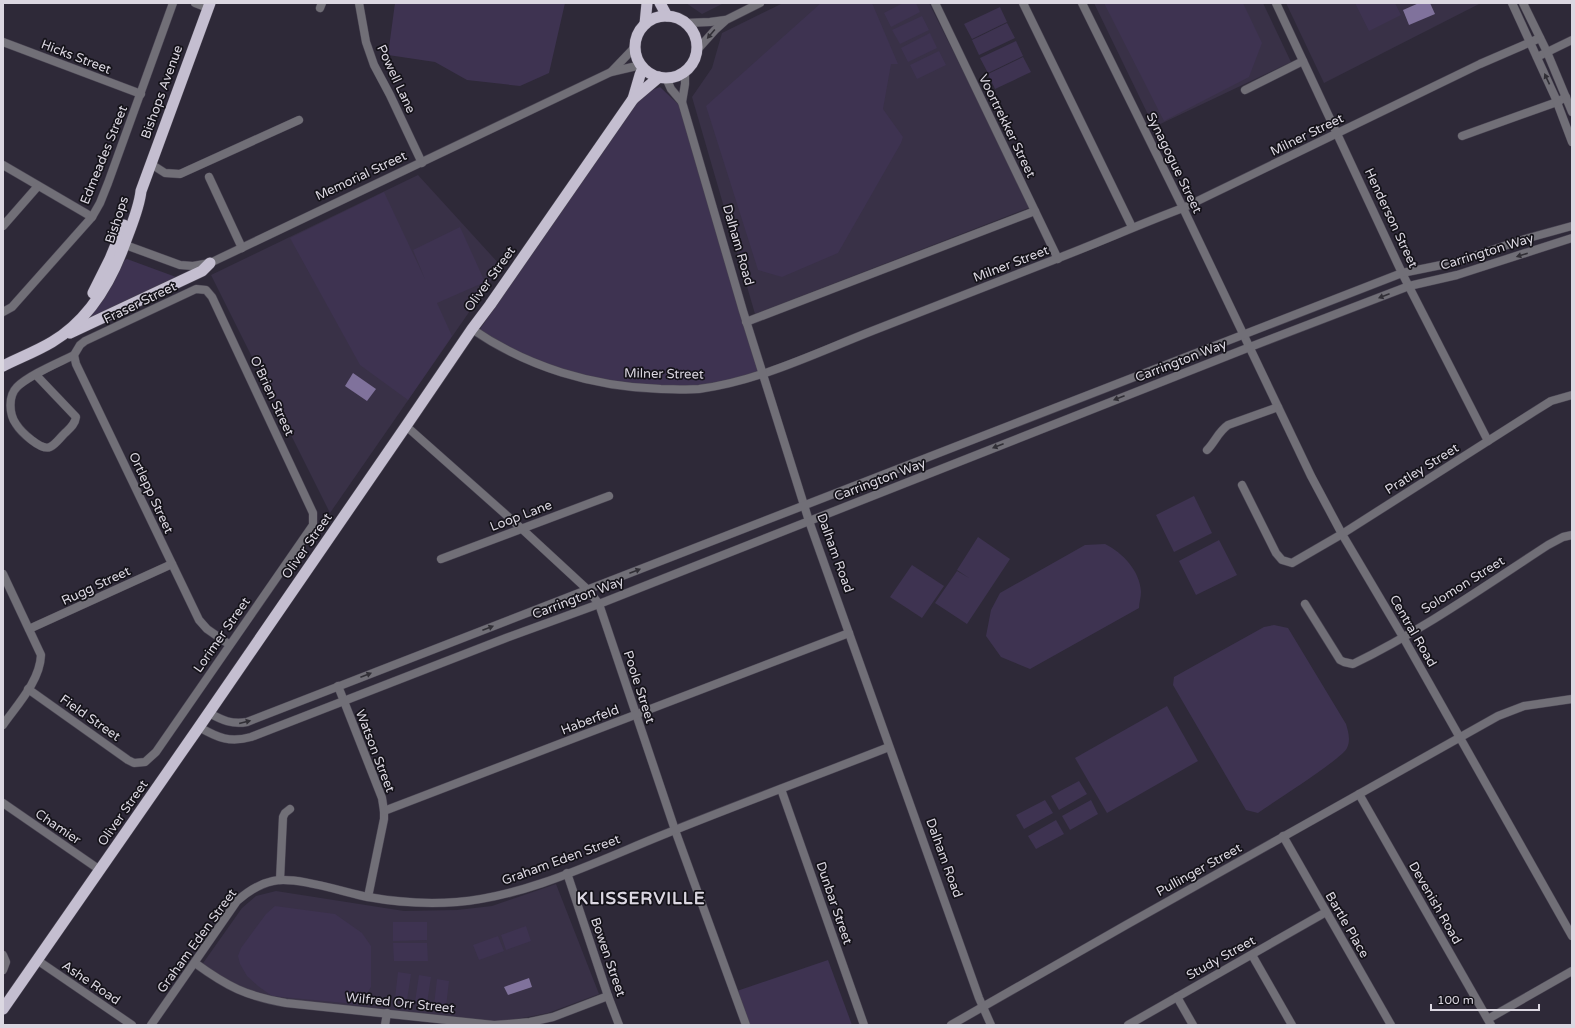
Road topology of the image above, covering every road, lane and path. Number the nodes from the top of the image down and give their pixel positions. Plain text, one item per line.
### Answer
1 (172, 3) edge
2 (195, 3) edge
3 (359, 3) edge
4 (646, 3) edge
5 (660, 3) edge
6 (760, 3) edge
7 (935, 3) edge
8 (1023, 3) edge
9 (1082, 3) edge
10 (1276, 3) edge
11 (1512, 3) edge
12 (1523, 3) edge
13 (209, 5) edge
14 (667, 16) junction
15 (726, 20) junction
16 (685, 23) junction
17 (645, 24) junction
18 (1540, 38) junction
19 (1572, 40) edge
20 (3, 42) edge
21 (1530, 43) junction
22 (635, 46) junction
23 (697, 50) junction
24 (1547, 52) junction
25 (1537, 57) junction
26 (1303, 61) junction
27 (642, 67) junction
28 (685, 71) junction
29 (611, 72) junction
30 (662, 77) junction
31 (1245, 90) dead end
32 (141, 94) junction
33 (1566, 97) junction
34 (633, 99) junction
35 (682, 102) junction
36 (1558, 102) junction
37 (1572, 112) edge
38 (298, 120) dead end
39 (1338, 134) junction
40 (1462, 136) dead end
41 (1572, 142) edge
42 (422, 163) junction
43 (151, 164) junction
44 (3, 165) edge
45 (209, 177) dead end
46 (38, 186) junction
47 (141, 191) joint
48 (1183, 208) junction
49 (1035, 211) junction
50 (92, 217) junction
51 (3, 226) edge
52 (1572, 226) edge
53 (1132, 227) junction
54 (1572, 238) edge
55 (119, 248) junction
56 (242, 248) junction
57 (1058, 258) junction
58 (210, 263) junction
59 (1402, 273) junction
60 (1409, 286) junction
61 (206, 290) joint
62 (4, 312) edge
63 (746, 322) junction
64 (472, 329) junction
65 (1244, 334) junction
66 (53, 341) junction
67 (1250, 347) junction
68 (74, 356) junction
69 (3, 358) edge
70 (3, 366) edge
71 (762, 374) junction
72 (36, 375) junction
73 (1572, 395) edge
74 (1278, 407) junction
75 (406, 426) junction
76 (1488, 441) junction
77 (1207, 450) dead end
78 (1242, 486) dead end
79 (609, 496) dead end
80 (803, 506) junction
81 (313, 513) joint
82 (809, 521) junction
83 (522, 529) junction
84 (1342, 534) junction
85 (1572, 535) edge
86 (441, 559) dead end
87 (172, 564) junction
88 (3, 574) edge
89 (588, 590) junction
90 (599, 604) junction
91 (1305, 604) dead end
92 (29, 629) junction
93 (849, 633) junction
94 (1403, 637) junction
95 (230, 645) junction
96 (338, 686) junction
97 (28, 689) junction
98 (1572, 699) edge
99 (343, 701) junction
100 (209, 713) junction
101 (636, 715) junction
102 (3, 725) edge
103 (200, 727) junction
104 (1459, 737) junction
105 (889, 747) junction
106 (140, 763) joint
107 (781, 789) junction
108 (1359, 794) junction
109 (3, 803) edge
110 (290, 809) dead end
111 (384, 811) junction
112 (675, 830) junction
113 (1283, 836) junction
114 (100, 870) junction
115 (567, 873) junction
116 (280, 880) junction
117 (368, 897) junction
118 (1326, 912) junction
119 (1572, 936) edge
120 (3, 955) edge
121 (1252, 955) junction
122 (37, 960) junction
123 (195, 963) junction
124 (3, 970) edge
125 (1572, 971) edge
126 (608, 996) junction
127 (1177, 997) junction
128 (982, 1007) junction
129 (3, 1009) edge
130 (387, 1013) junction
131 (1489, 1022) edge
132 (132, 1025) edge
133 (151, 1025) edge
134 (386, 1025) edge
135 (619, 1025) edge
136 (746, 1025) edge
137 (864, 1025) edge
138 (951, 1025) edge
139 (991, 1025) edge
140 (1128, 1025) edge
141 (1193, 1025) edge
142 (1292, 1025) edge
143 (1391, 1025) edge

1 - 32 street, Edmeades Street
2 - 13 street
3 - 42 street, Powell Lane
4 - 17 highway
5 - 14 highway
6 - 15 street
7 - 49 street, Voortrekker Street
8 - 53 street
9 - 48 street, Synagogue Street
10 - 26 street, Henderson Street
11 - 21 street
12 - 18 street
13 - 43 highway, Bishops Avenue
14 - 16 highway
14 - 17 highway
15 - 16 street
15 -> 23 street
16 - 23 highway
17 - 22 highway
18 - 21 street, Milner Street
18 - 24 street
19 - 24 street
20 - 32 street, Hicks Street
21 - 25 street
21 - 39 street, Milner Street
22 - 27 highway
22 - 29 street, Memorial Street
23 - 28 highway
24 - 25 street
24 - 33 street
36 -> 25 street
26 - 31 street
26 - 39 street, Henderson Street
27 - 29 street, Memorial Street
27 - 30 highway
27 - 34 highway, Oliver Street
28 - 30 highway
28 - 35 street, Dalham Road
29 - 42 street, Memorial Street
30 - 34 highway, Oliver Street
30 - 35 street, Dalham Road
32 - 50 street, Edmeades Street
33 - 36 street
33 - 37 street
34 - 64 highway, Oliver Street
35 - 63 street, Dalham Road
36 - 40 street
36 - 41 street
38 - 43 street
39 - 48 street, Milner Street
39 - 59 street, Henderson Street
42 - 56 street, Memorial Street
43 - 47 highway, Bishops Avenue
44 - 46 street
45 - 56 street
46 - 50 street
46 - 51 street
47 - 55 highway, Bishops
48 - 53 street, Milner Street
48 - 65 street, Synagogue Street
49 - 57 street, Voortrekker Street
49 - 63 street
50 - 62 street, Edmeades Street
52 - 59 street, Carrington Way
53 - 57 street, Milner Street
54 -> 60 street, Carrington Way
55 - 58 street, Memorial Street
55 - 66 highway
55 - 69 highway
56 - 58 street, Memorial Street
57 - 71 street, Milner Street
58 - 66 highway
59 - 60 street, Henderson Street
59 - 65 street, Carrington Way
60 -> 67 street, Carrington Way
60 - 76 street, Henderson Street
61 - 68 street, Fraser Street
61 - 81 street, O'Brien Street
63 - 71 street, Dalham Road
64 - 71 street, Milner Street
64 - 75 highway, Oliver Street
65 - 67 street, Central Road
65 - 80 street, Carrington Way
66 - 70 highway
67 - 74 street, Central Road
67 -> 82 street, Carrington Way
68 - 72 street
68 - 87 street, Ortlepp Street
71 - 80 street, Dalham Road
72 - 72 street
73 - 76 street, Pratley Street
74 - 77 street
74 - 84 street, Central Road
75 - 83 street, Poole Street
75 - 100 highway, Oliver Street
76 - 84 street, Pratley Street
78 - 84 street, Pratley Street
79 - 83 street, Loop Lane
80 - 82 street, Dalham Road
89 -> 80 street, Carrington Way
81 - 95 street, Lorimer Street
82 - 90 street, Carrington Way
82 - 93 street, Dalham Road
83 - 86 street, Loop Lane
83 - 89 street, Poole Street
84 - 94 street, Central Road
85 - 94 street, Solomon Street
87 - 92 street, Rugg Street
87 - 95 street, Ortlepp Street
88 - 92 street
89 - 90 street, Poole Street
96 -> 89 street, Carrington Way
90 - 99 street, Carrington Way
90 - 101 street, Poole Street
91 - 94 street, Solomon Street
92 - 97 street
93 - 101 street, Haberfeld
93 - 105 street, Dalham Road
94 - 104 street, Central Road
95 - 106 street, Lorimer Street
96 - 99 street, Watson Street
100 -> 96 street, Carrington Way
97 - 102 street
97 - 106 street, Field Street
98 - 104 street, Pullinger Street
99 - 103 street, Carrington Way
99 - 111 street, Watson Street
100 - 103 highway, Oliver Street
101 - 111 street, Haberfeld
101 - 112 street, Poole Street
103 - 114 highway, Oliver Street
104 - 108 street, Pullinger Street
104 - 119 street, Central Road
105 - 107 street, Graham Eden Street
105 - 128 street, Dalham Road
107 - 112 street, Graham Eden Street
107 - 137 street, Dunbar Street
108 - 113 street, Pullinger Street
108 - 131 street, Devenish Road
109 - 114 street, Chamier
110 - 116 street
111 - 117 street, Watson Street
112 - 115 street, Graham Eden Street
112 - 136 street, Poole Street
113 - 118 street, Bartle Place
113 - 128 street, Pullinger Street
114 - 122 highway, Oliver Street
115 - 117 street, Graham Eden Street
115 - 126 street, Bowen Street
116 - 117 street, Graham Eden Street
116 - 123 street, Graham Eden Street
118 - 121 street, Study Street
118 - 143 street, Bartle Place
120 - 124 street
121 - 127 street, Study Street
121 - 142 street
122 - 129 highway, Oliver Street
122 - 132 street, Ashe Road
123 - 130 street, Wilfred Orr Street
123 - 133 street, Graham Eden Street
125 - 131 street
126 - 130 street, Wilfred Orr Street
126 - 135 street, Bowen Street
127 - 140 street, Study Street
127 - 141 street
128 - 138 street, Pullinger Street
128 - 139 street, Dalham Road
130 - 134 street

